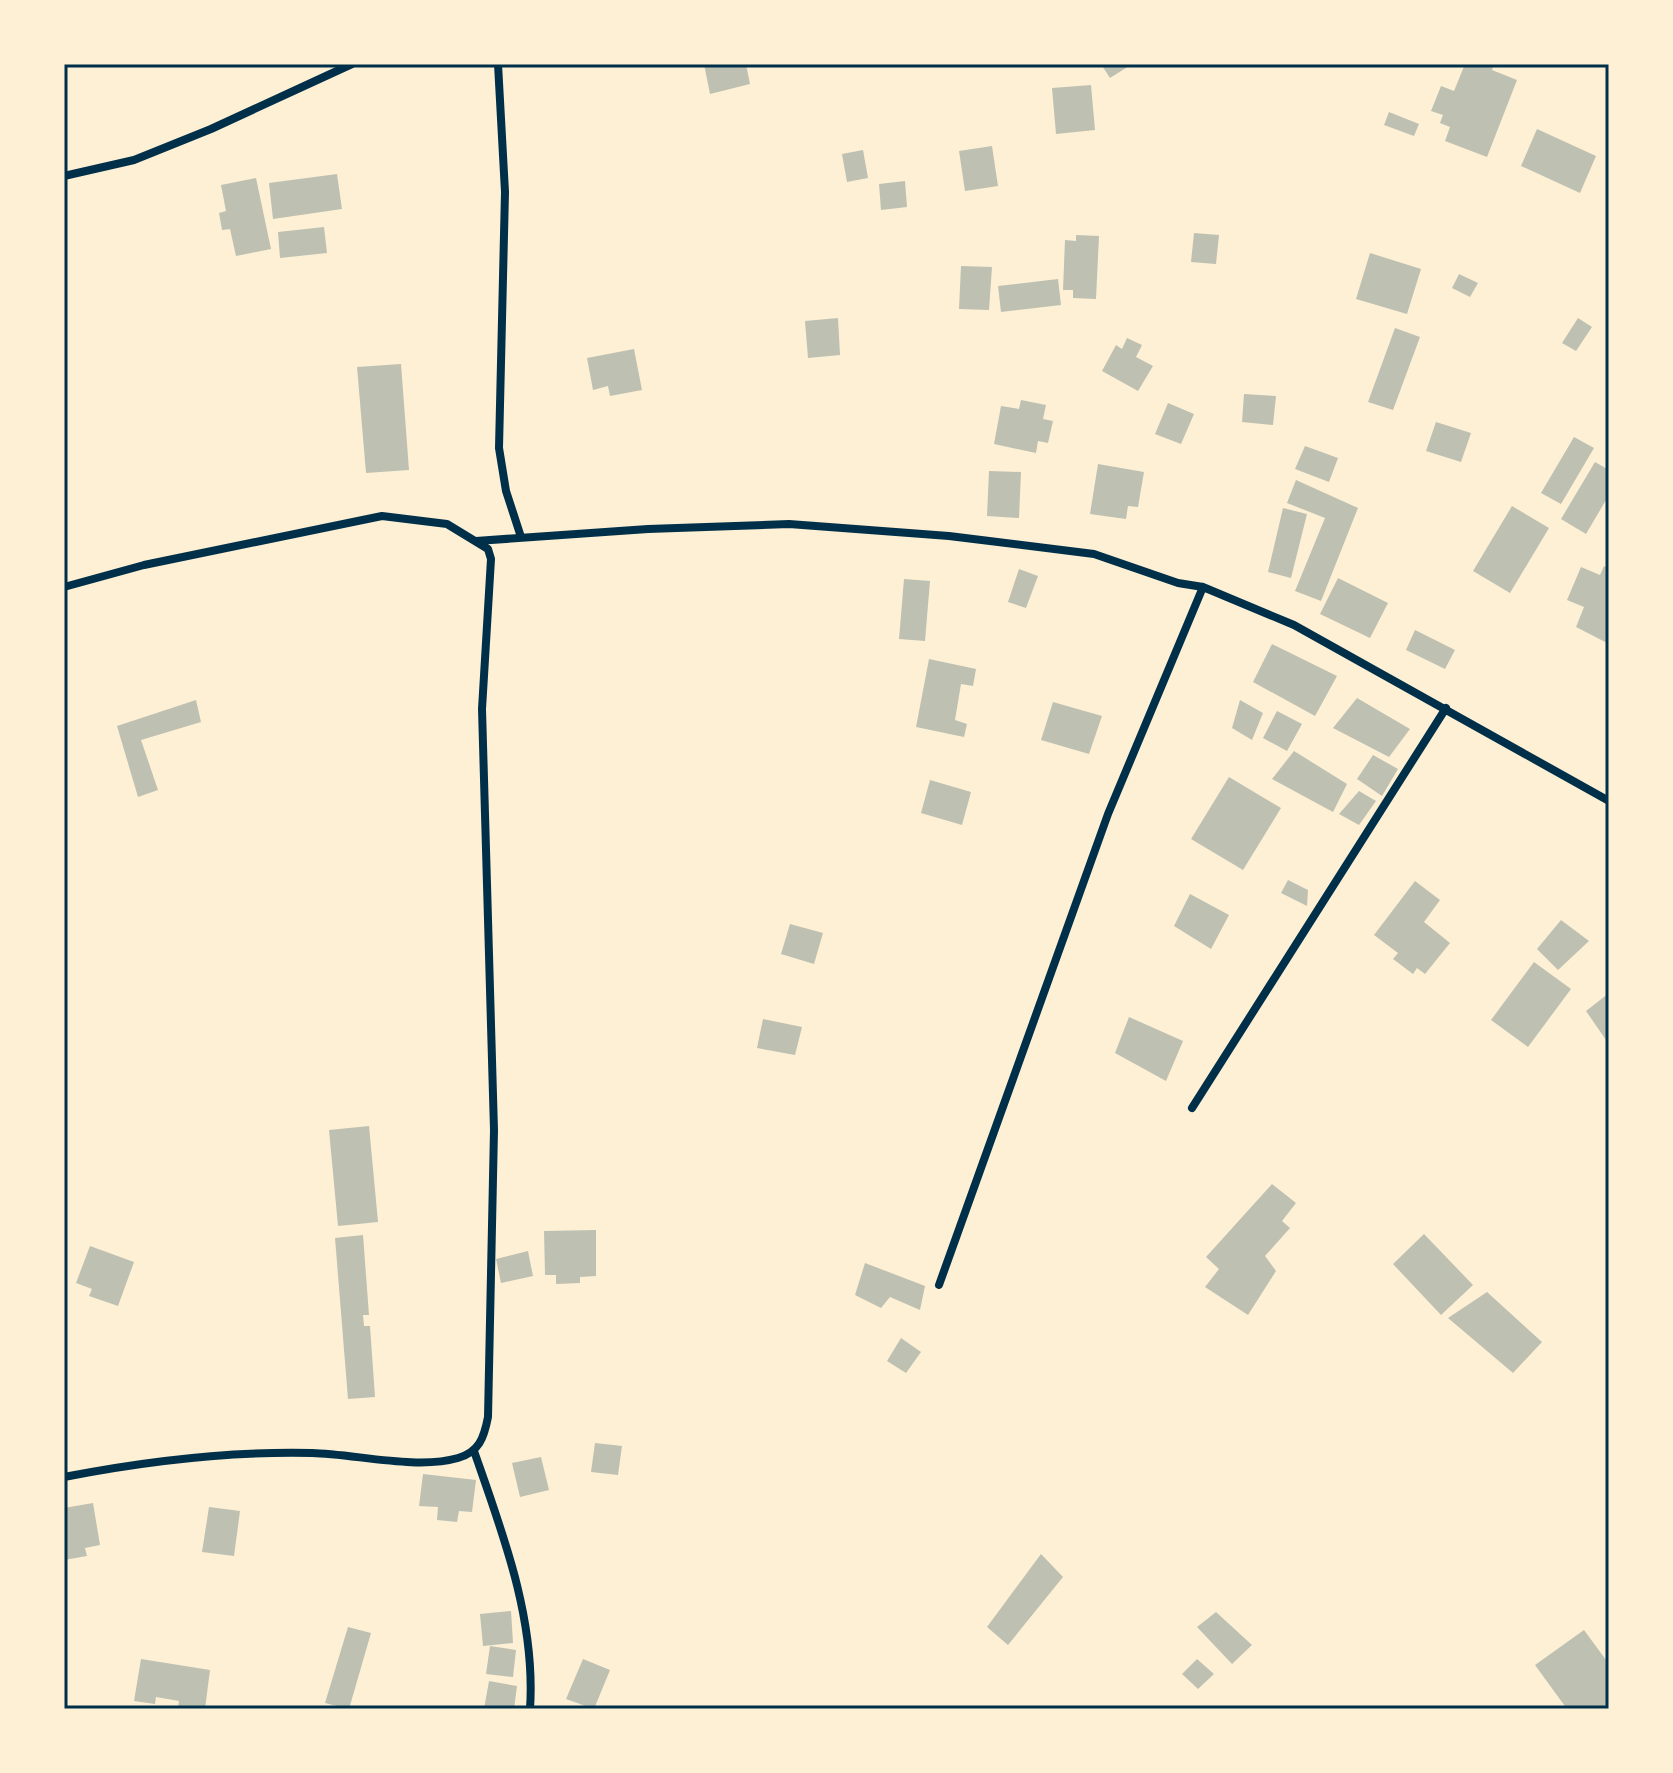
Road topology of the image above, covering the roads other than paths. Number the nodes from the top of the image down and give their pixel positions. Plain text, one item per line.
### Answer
1 (352, 64) edge
2 (498, 64) edge
3 (64, 176) edge
4 (521, 537) junction
5 (476, 541) junction
6 (64, 587) edge
7 (1203, 587) junction
8 (1446, 708) junction
9 (1609, 801) edge
10 (1192, 1108) dead end
11 (939, 1285) dead end
12 (474, 1451) junction
13 (64, 1477) edge
14 (530, 1709) edge

1 - 3 street
2 - 4 street
4 - 5 street
4 - 7 street
5 - 6 street
5 - 12 street
7 - 8 street
7 - 11 street
8 - 9 street
8 - 10 street
12 - 13 street
12 - 14 street

